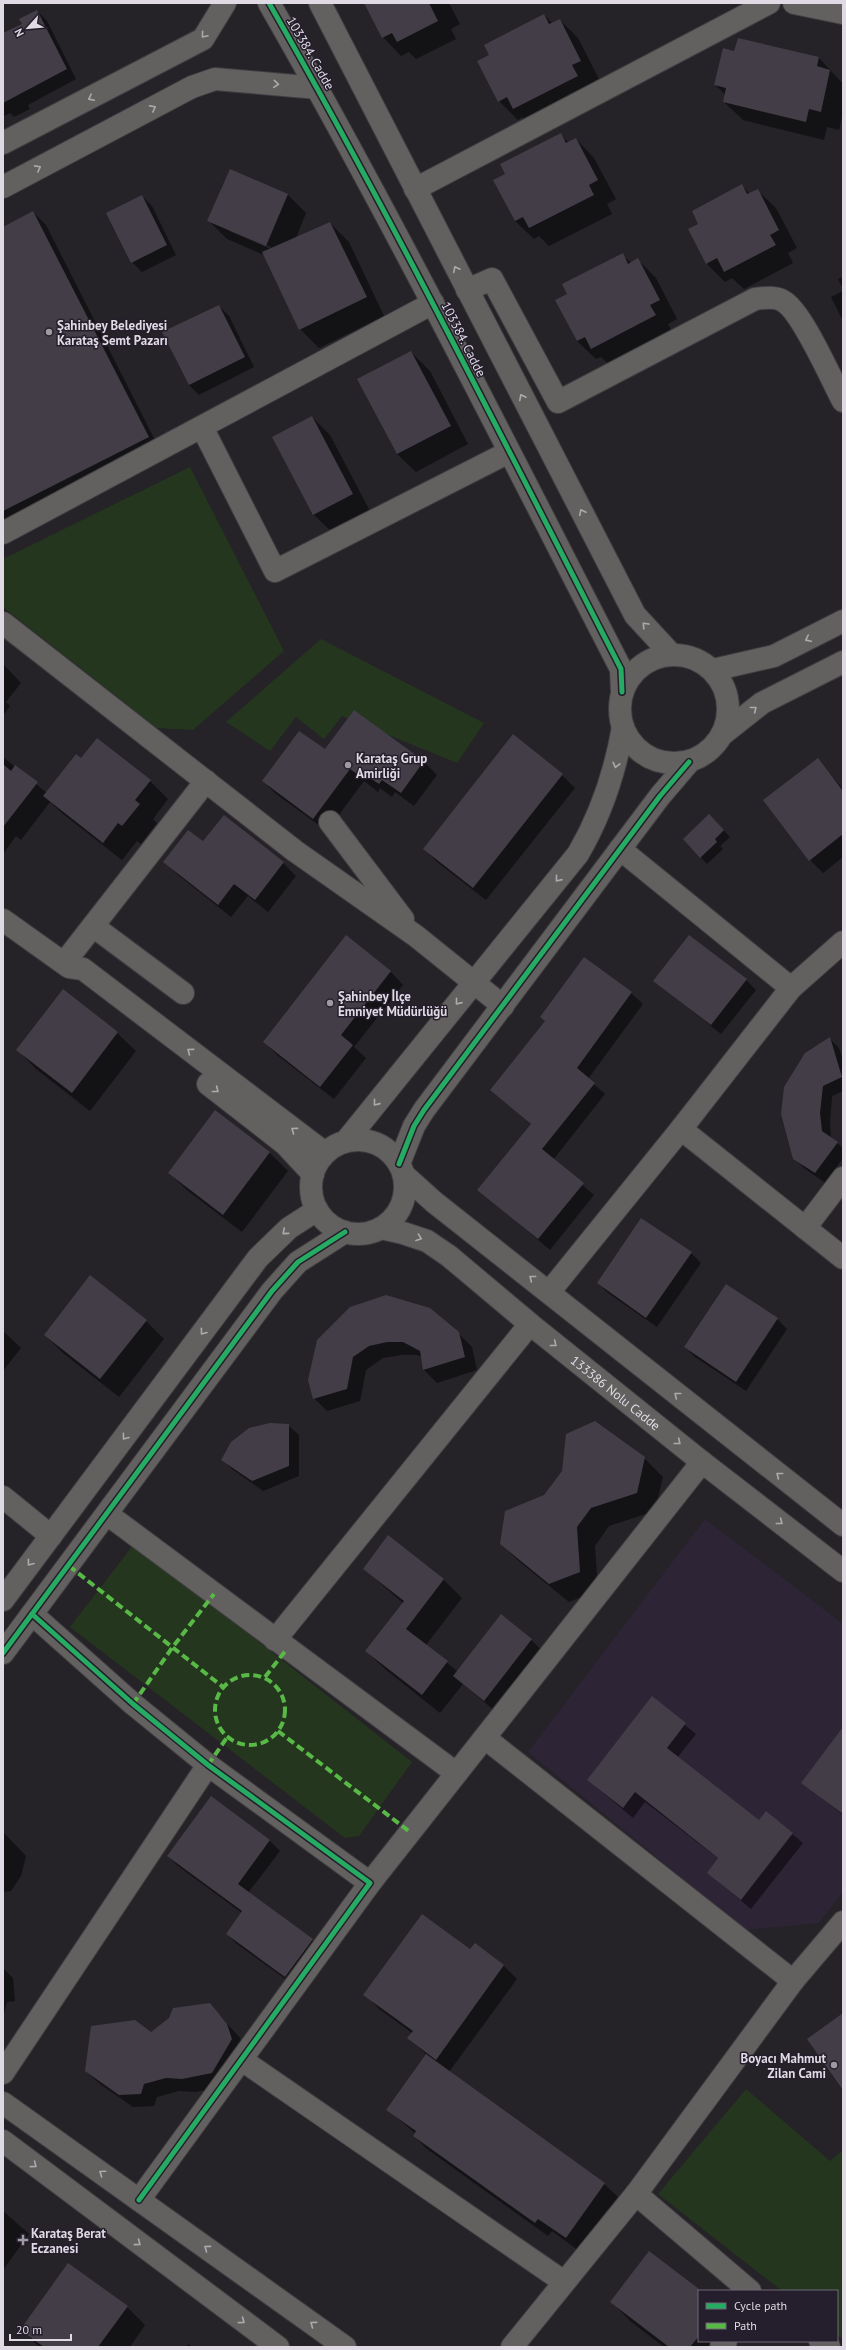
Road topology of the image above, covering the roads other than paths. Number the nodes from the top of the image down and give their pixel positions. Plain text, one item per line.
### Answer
1 (225, 3) edge
2 (270, 3) edge
3 (320, 3) edge
4 (768, 3) edge
5 (794, 3) edge
6 (843, 13) edge
7 (318, 88) junction
8 (3, 143) edge
9 (3, 187) edge
10 (416, 189) junction
11 (467, 290) junction
12 (433, 303) junction
13 (843, 402) edge
14 (202, 427) junction
15 (509, 452) junction
16 (3, 533) edge
17 (843, 621) edge
18 (3, 623) edge
19 (671, 654) junction
20 (841, 667) edge
21 (713, 670) junction
22 (622, 692) junction
23 (623, 726) junction
24 (724, 733) junction
25 (689, 762) junction
26 (206, 781) junction
27 (330, 822) dead end
28 (620, 849) junction
29 (3, 920) edge
30 (93, 926) junction
31 (416, 936) junction
32 (843, 942) edge
33 (66, 965) junction
34 (474, 982) junction
35 (791, 988) junction
36 (182, 993) dead end
37 (503, 1006) junction
38 (681, 1129) junction
39 (346, 1141) junction
40 (325, 1153) junction
41 (401, 1169) junction
42 (313, 1174) junction
43 (843, 1178) edge
44 (317, 1210) junction
45 (381, 1228) junction
46 (806, 1228) junction
47 (345, 1232) junction
48 (843, 1258) edge
49 (550, 1291) junction
50 (530, 1324) junction
51 (702, 1462) junction
52 (3, 1497) edge
53 (107, 1514) junction
54 (843, 1525) edge
55 (51, 1536) junction
56 (843, 1571) edge
57 (6, 1588) edge
58 (32, 1614) junction
59 (275, 1640) junction
60 (3, 1653) edge
61 (485, 1738) junction
62 (208, 1765) junction
63 (456, 1773) junction
64 (370, 1883) junction
65 (842, 1924) edge
66 (793, 1981) junction
67 (242, 2060) junction
68 (3, 2073) edge
69 (3, 2103) edge
70 (3, 2141) edge
71 (636, 2194) junction
72 (140, 2200) junction
73 (564, 2282) junction
74 (749, 2290) edge
75 (278, 2347) edge
76 (345, 2347) edge
77 (512, 2347) edge

1 -> 8 street
2 - 7 street, 103384. Cadde
3 - 10 street
4 - 10 street
5 - 6 street
9 -> 7 street
7 - 12 street, 103384. Cadde
11 -> 10 street
11 - 13 street
19 -> 11 street
12 - 14 street
12 - 15 street, 103384. Cadde
14 - 15 street
14 - 16 street
15 - 22 street, 103384. Cadde
17 -> 21 street
18 - 26 street
19 - 21 street
19 - 22 street
24 -> 20 street
21 - 24 street
22 - 23 street
23 - 25 street
23 -> 34 street
24 - 25 street
25 - 28 street
26 - 30 street
26 - 31 street
27 - 31 street
28 - 35 street
28 - 37 street
29 - 33 street
30 - 33 street
30 - 36 street
31 - 34 street
32 - 35 street
40 -> 33 street
33 -> 42 street
34 - 37 street
34 -> 39 street
35 - 38 street
37 - 41 street
38 - 46 street
38 - 49 street
39 - 40 street
39 - 41 street
40 - 42 street
41 - 45 street
49 -> 41 street
42 - 44 street
43 - 46 street
44 - 47 street
44 -> 55 street
45 - 47 street
45 -> 50 street, 133386 Nolu Cadde
46 - 48 street
47 - 53 street
54 -> 49 street
50 -> 51 street, 133386 Nolu Cadde
50 - 59 street
51 -> 56 street, 133386 Nolu Cadde
51 - 61 street
52 - 55 street
53 - 58 street
53 - 59 street
55 -> 57 street
58 - 60 street
58 - 62 street
59 - 63 street
61 - 63 street
61 - 66 street
62 - 64 street
62 - 68 street
63 - 64 street
64 - 67 street
65 - 66 street
66 - 71 street
67 - 72 street
67 - 73 street
72 -> 69 street
70 -> 75 street
71 - 73 street
71 - 74 street
76 -> 72 street
73 - 77 street

